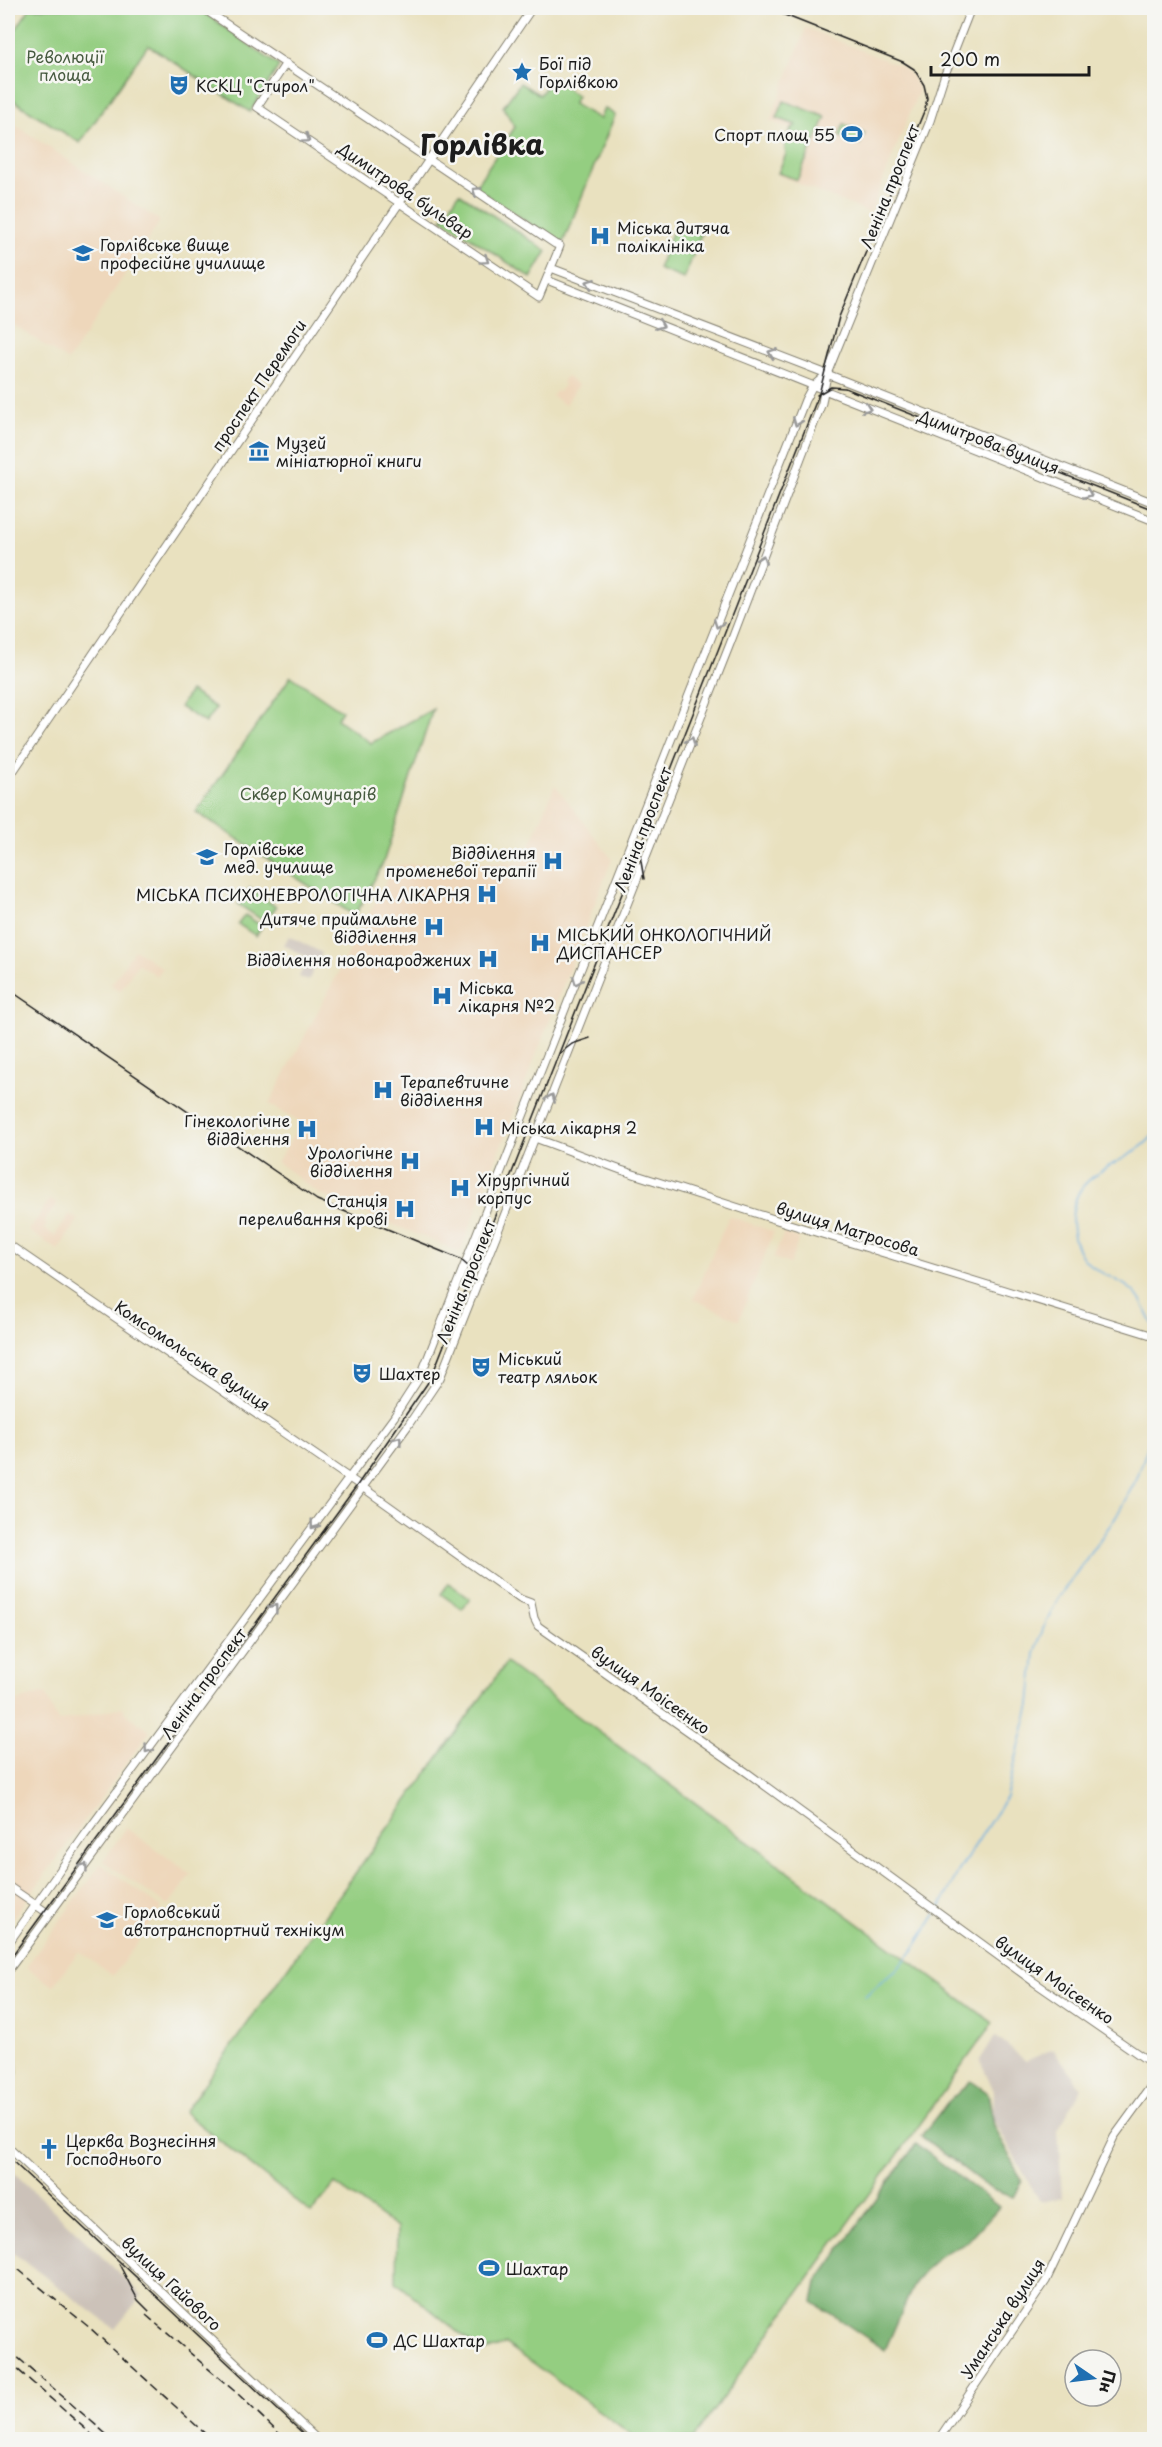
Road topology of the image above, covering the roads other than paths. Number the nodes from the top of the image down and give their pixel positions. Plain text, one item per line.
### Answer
1 (202, 8) edge
2 (532, 8) edge
3 (971, 8) edge
4 (285, 63) junction
5 (428, 159) junction
6 (399, 202) junction
7 (551, 268) junction
8 (547, 280) junction
9 (827, 374) junction
10 (812, 387) junction
11 (825, 392) junction
12 (1155, 504) edge
13 (1155, 521) edge
14 (8, 779) edge
15 (624, 861) junction
16 (641, 868) junction
17 (535, 1138) junction
18 (8, 1245) edge
19 (1155, 1336) edge
20 (349, 1478) junction
21 (363, 1487) junction
22 (8, 1886) edge
23 (36, 1906) junction
24 (49, 1914) junction
25 (8, 1944) edge
26 (8, 1971) edge
27 (1155, 2065) edge
28 (1155, 2082) edge
29 (8, 2146) edge
30 (318, 2439) edge
31 (938, 2439) edge

1 - 4 street
2 - 5 street, проспект Перемоги
3 - 9 street, Леніна проспект
4 - 5 street
4 -> 6 street, Димитрова бульвар
5 - 6 street, проспект Перемоги
7 -> 5 street
6 -> 8 street, Димитрова бульвар
6 - 14 street, проспект Перемоги
7 - 8 street
9 -> 7 street
8 -> 10 street
9 - 10 street, Леніна проспект
9 - 11 street, Леніна проспект
9 - 12 street, Димитрова вулиця
10 - 11 street, Димитрова вулиця
10 -> 15 street, Леніна проспект
11 -> 13 street, Димитрова вулиця
16 -> 11 street, Леніна проспект
15 - 16 street
15 -> 20 street, Леніна проспект
17 -> 16 street, Леніна проспект
17 - 19 street, вулиця Матросова
21 -> 17 street, Леніна проспект
18 - 20 street, Комсомольська вулиця
20 - 21 street, Комсомольська вулиця
20 -> 23 street, Леніна проспект
24 -> 21 street, Леніна проспект
21 - 27 street, вулиця Моісеєнко
22 - 23 street
23 - 24 street
23 - 25 street, Леніна проспект
24 - 26 street, Леніна проспект
28 - 31 street, Уманська вулиця
29 - 30 street, вулиця Гайового

